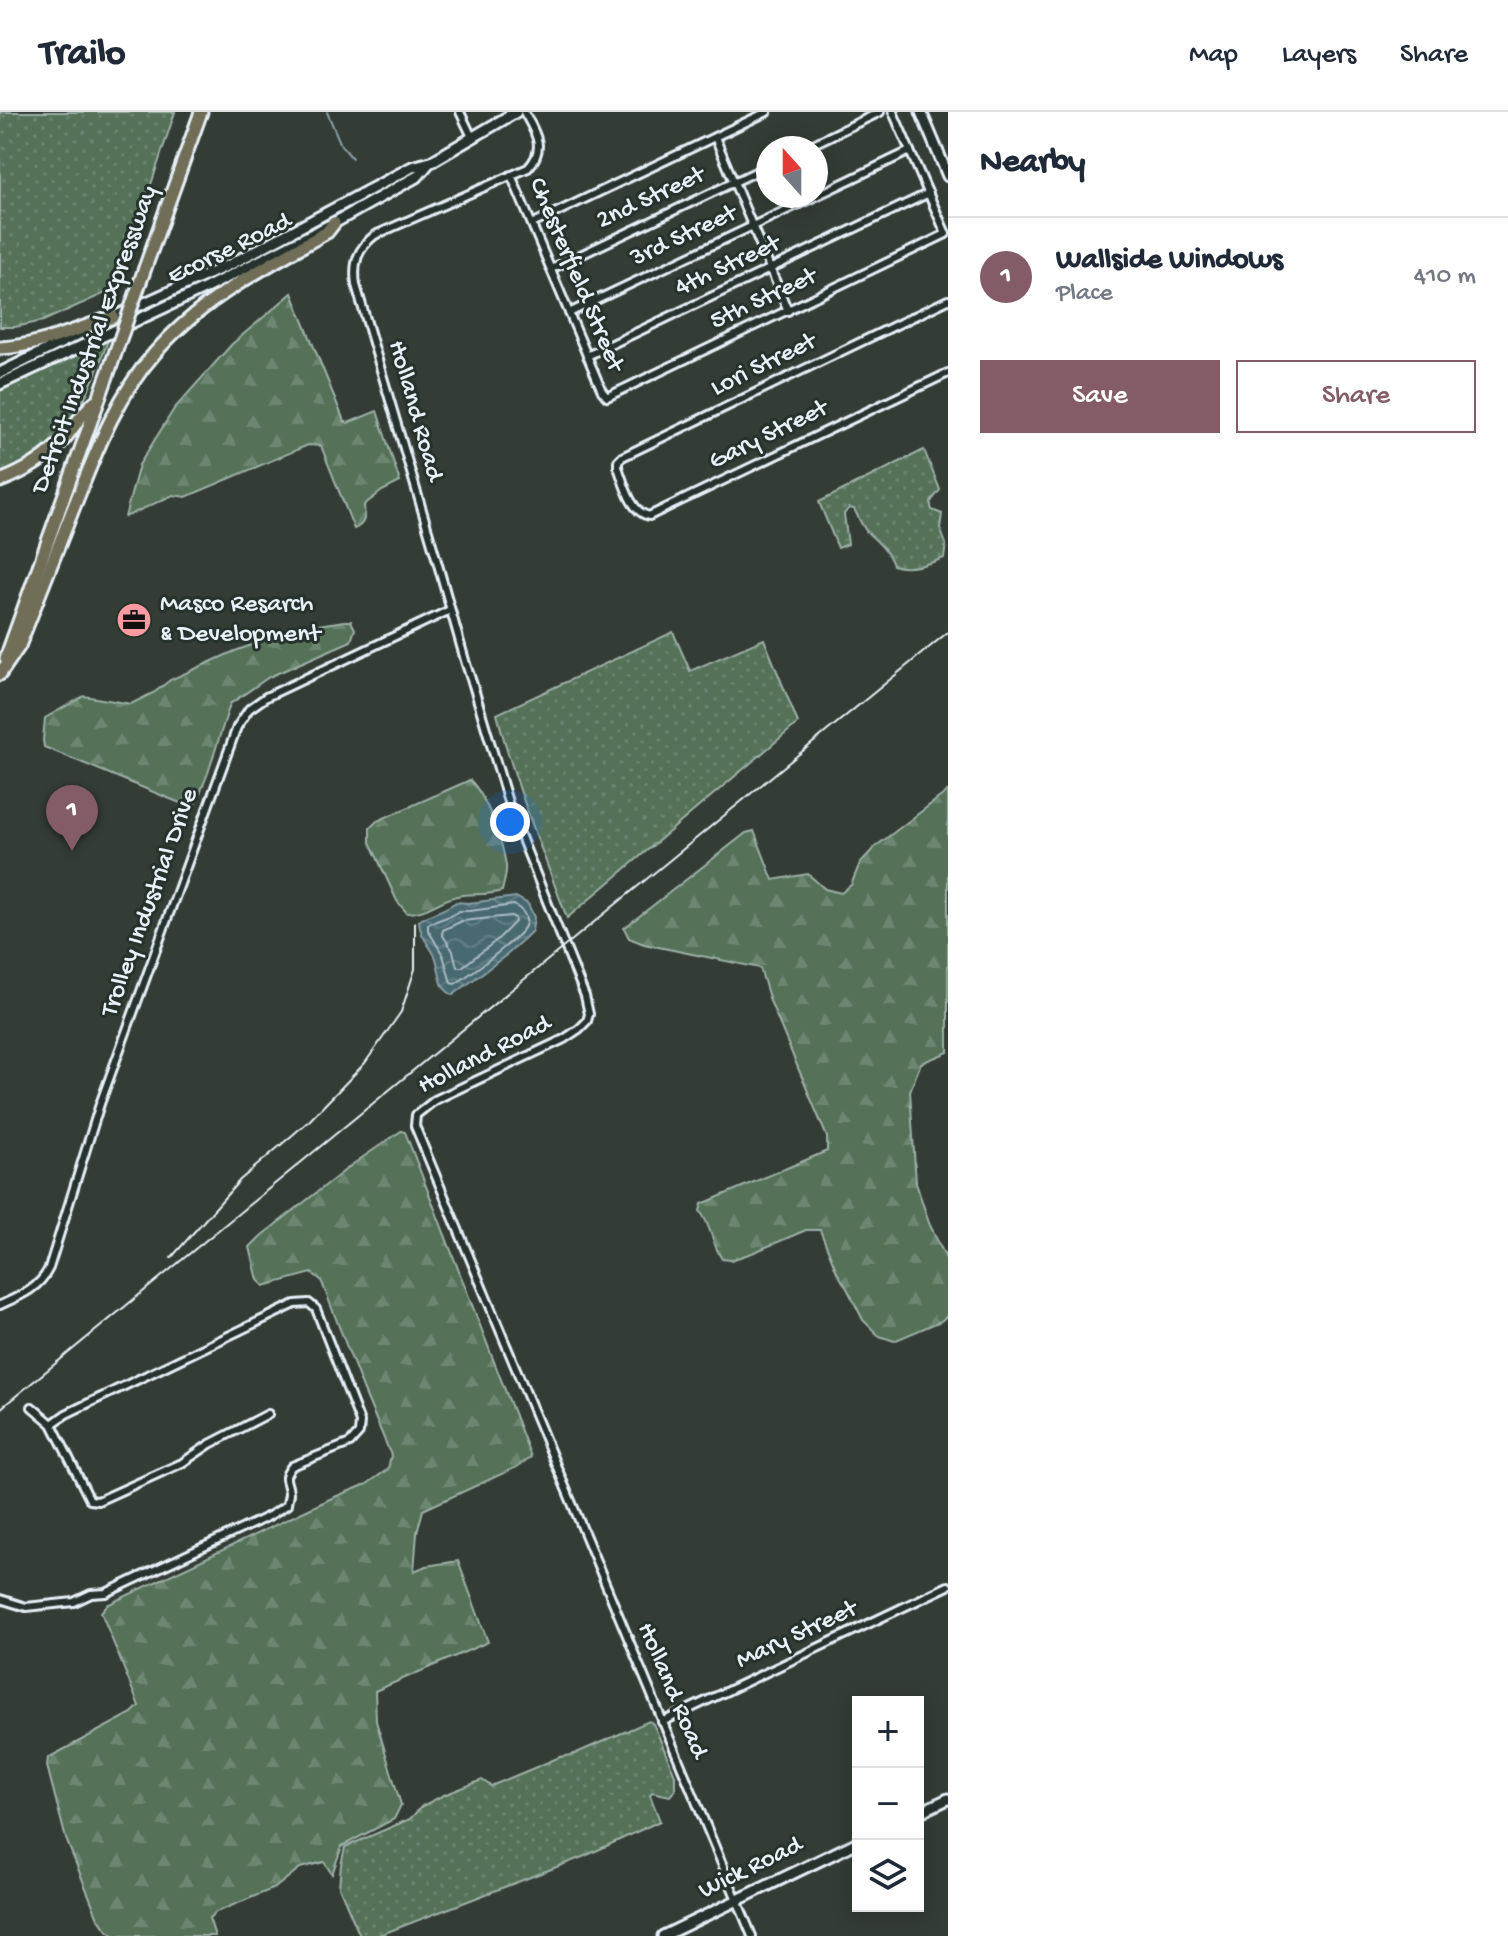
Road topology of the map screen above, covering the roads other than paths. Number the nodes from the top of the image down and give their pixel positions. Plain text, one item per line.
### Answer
1 (201, 112) edge
2 (460, 112) edge
3 (516, 112) edge
4 (524, 112) edge
5 (767, 112) edge
6 (880, 112) edge
7 (893, 112) edge
8 (921, 112) edge
9 (472, 137) junction
10 (715, 137) junction
11 (828, 137) edge
12 (910, 151) junction
13 (429, 163) junction
14 (756, 172) edge
15 (511, 175) junction
16 (948, 176) edge
17 (734, 182) junction
18 (828, 190) edge
19 (929, 193) junction
20 (790, 208) edge
21 (334, 223) junction
22 (532, 224) junction
23 (752, 226) junction
24 (770, 268) junction
25 (551, 269) junction
26 (948, 300) edge
27 (788, 311) junction
28 (569, 313) junction
29 (113, 317) junction
30 (0, 348) edge
31 (587, 356) junction
32 (0, 373) edge
33 (948, 373) edge
34 (0, 384) edge
35 (602, 391) joint
36 (98, 399) junction
37 (0, 481) edge
38 (623, 481) joint
39 (450, 610) junction
40 (0, 674) edge
41 (0, 1305) edge
42 (32, 1407) dead end
43 (268, 1414) dead end
44 (52, 1424) junction
45 (948, 1586) edge
46 (0, 1599) edge
47 (662, 1722) junction
48 (948, 1799) edge
49 (924, 1810) edge
50 (852, 1845) edge
51 (737, 1900) junction
52 (663, 1936) edge
53 (752, 1936) edge

1 - 36 highway, Detroit Industrial Expressway, bridge
2 - 9 street
3 - 9 main road, Ecorse Road
4 - 15 street, Holland Road
5 - 10 street
6 - 11 street
7 - 12 street
8 - 16 main road
9 - 13 main road, Ecorse Road
10 - 17 street
10 - 22 street
12 - 18 street, 3rd Street
12 - 19 street
13 - 21 main road, Ecorse Road
13 - 29 main road, Ecorse Road
14 - 17 street, 2nd Street
15 - 22 street, Chesterfield Street
15 - 39 street, Holland Road
17 - 23 street
17 - 25 street, 2nd Street
19 - 24 street, 4th Street
19 - 27 street, 5th Street
20 - 23 street, 3rd Street
21 - 34 main road, Ecorse Road
21 - 40 highway
22 - 25 street, Chesterfield Street
23 - 24 street
23 - 28 street, 3rd Street
24 - 27 street
24 - 31 street, 4th Street
25 - 28 street, Chesterfield Street
26 - 38 street, Lori Street
27 - 35 street, 5th Street
28 - 31 street, Chesterfield Street
29 - 30 highway
29 - 32 main road, Ecorse Road
31 - 35 street, Chesterfield Street
33 - 38 street, Gary Street
36 - 37 highway
36 - 40 highway, Detroit Industrial Expressway
39 - 41 street, Trolley Industrial Drive
39 - 47 street, Holland Road
42 - 44 street
43 - 44 street
44 - 46 street
45 - 47 street, Mary Street
47 - 51 street, Holland Road
48 - 49 main road
50 - 51 main road, Wick Road
51 - 52 main road, Wick Road
51 - 53 street, Holland Road

